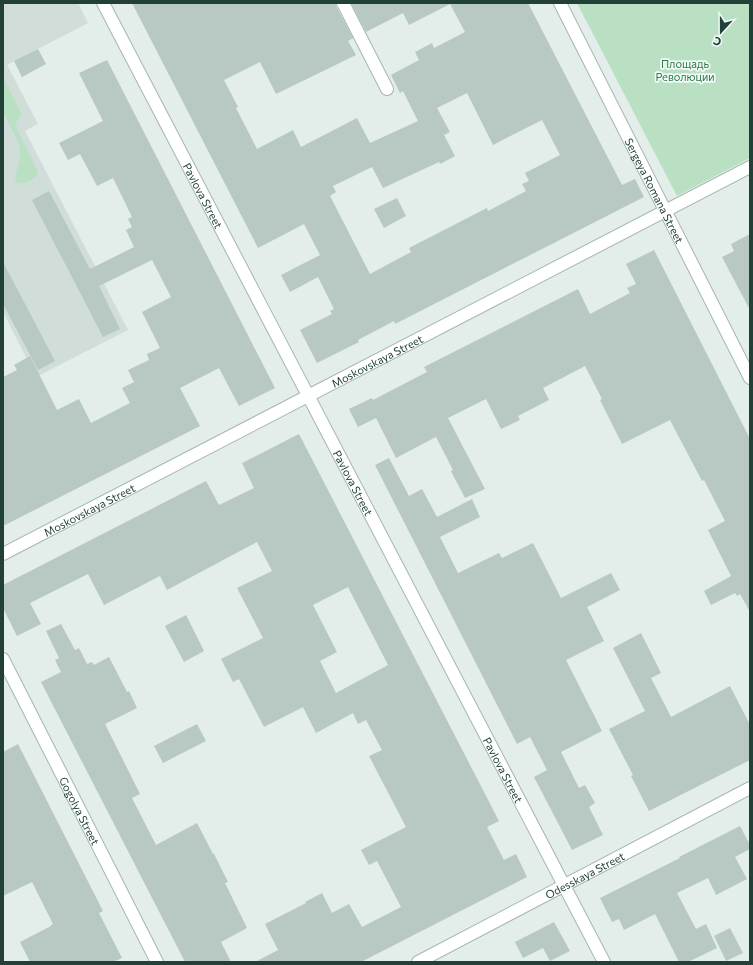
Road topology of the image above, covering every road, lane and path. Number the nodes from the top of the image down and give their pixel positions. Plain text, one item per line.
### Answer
1 (103, 3) edge
2 (343, 3) edge
3 (560, 3) edge
4 (387, 89) dead end
5 (750, 167) edge
6 (666, 210) junction
7 (750, 378) edge
8 (308, 396) junction
9 (3, 554) edge
10 (3, 659) edge
11 (750, 788) edge
12 (565, 885) junction
13 (157, 962) edge
14 (418, 962) edge
15 (604, 962) edge

1 - 8 street, Pavlova Street
2 - 4 street
3 - 6 street, Sergeya Romana Street
5 - 6 street, Moskovskaya Street
6 - 7 street, Sergeya Romana Street
6 - 8 street, Moskovskaya Street
8 - 9 street, Moskovskaya Street
8 - 12 street, Pavlova Street
10 - 13 street, Gogolya Street
11 - 12 street, Odesskaya Street
12 - 14 street, Odesskaya Street
12 - 15 street, Pavlova Street

